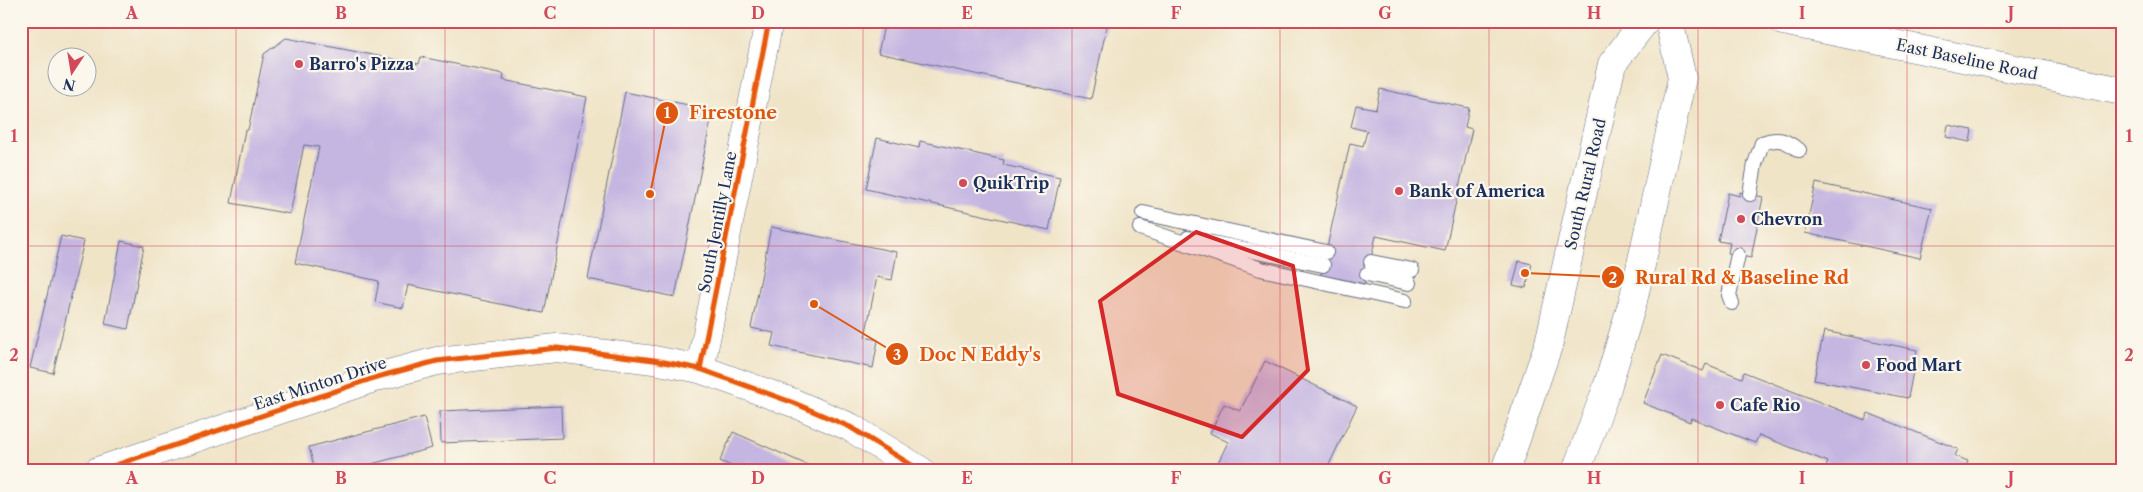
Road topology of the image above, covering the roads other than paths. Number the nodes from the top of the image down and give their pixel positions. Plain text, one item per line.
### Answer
1 (769, 21) edge
2 (1645, 21) edge
3 (1669, 21) edge
4 (1783, 21) edge
5 (2122, 91) edge
6 (1799, 150) dead end
7 (1750, 194) dead end
8 (1144, 213) dead end
9 (1738, 255) dead end
10 (1369, 268) dead end
11 (1411, 276) dead end
12 (1405, 301) dead end
13 (1732, 303) dead end
14 (700, 369) junction
15 (98, 471) edge
16 (921, 471) edge
17 (1505, 471) edge
18 (1576, 471) edge

1 - 14 main road, South Jentilly Lane
2 - 17 main road, South Rural Road
3 - 18 main road
4 - 5 main road, East Baseline Road
6 - 7 lane
8 - 12 lane
9 - 13 lane
10 - 11 lane
14 - 15 main road, East Minton Drive
14 - 16 main road, East Minton Drive

